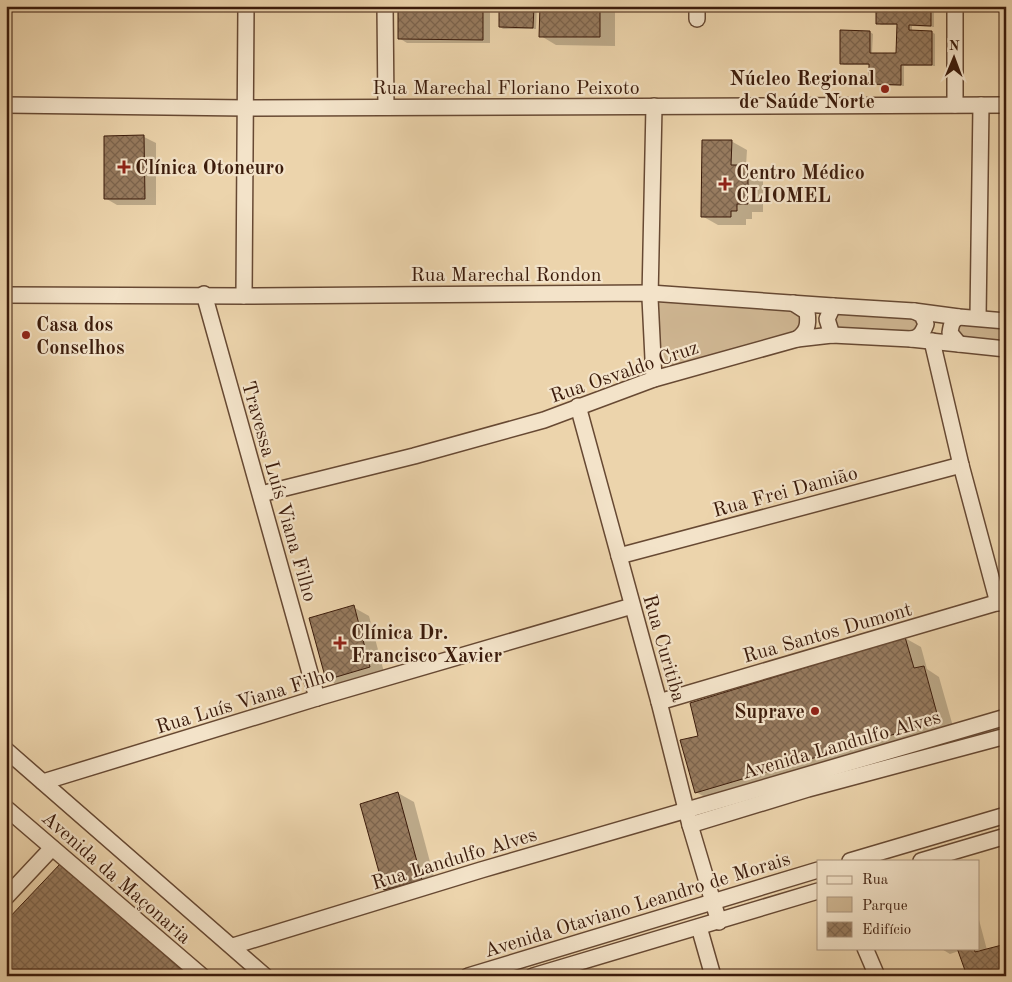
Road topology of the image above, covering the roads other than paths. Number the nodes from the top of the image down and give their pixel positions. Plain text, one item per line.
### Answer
1 (246, 6) edge
2 (385, 6) edge
3 (955, 6) edge
4 (6, 105) edge
5 (955, 105) junction
6 (981, 105) junction
7 (1006, 105) edge
8 (654, 106) junction
9 (386, 107) junction
10 (246, 108) junction
11 (650, 292) junction
12 (204, 294) junction
13 (6, 295) edge
14 (244, 296) junction
15 (792, 303) junction
16 (833, 306) junction
17 (914, 310) junction
18 (959, 317) junction
19 (978, 318) junction
20 (1006, 320) edge
21 (832, 334) junction
22 (797, 339) junction
23 (910, 339) junction
24 (932, 342) junction
25 (958, 344) junction
26 (1006, 349) edge
27 (654, 379) junction
28 (578, 406) junction
29 (961, 465) junction
30 (261, 494) junction
31 (620, 556) junction
32 (1002, 601) edge
33 (632, 606) junction
34 (317, 698) junction
35 (659, 702) junction
36 (1006, 717) edge
37 (1006, 736) edge
38 (6, 750) edge
39 (43, 782) junction
40 (6, 808) edge
41 (1006, 815) edge
42 (689, 817) junction
43 (979, 822) junction
44 (1006, 836) edge
45 (984, 842) junction
46 (52, 848) junction
47 (853, 860) edge
48 (924, 860) edge
49 (817, 870) edge
50 (817, 892) edge
51 (6, 898) edge
52 (713, 901) junction
53 (719, 922) junction
54 (699, 927) junction
55 (233, 946) junction
56 (866, 950) edge
57 (531, 957) junction
58 (534, 975) edge
59 (202, 976) edge
60 (265, 976) edge
61 (468, 976) edge
62 (714, 976) edge
63 (877, 976) edge

1 - 10 street
2 - 9 street
3 - 5 street
4 - 10 street, Rua Marechal Floriano Peixoto
5 - 6 street, Rua Marechal Floriano Peixoto
5 - 8 street, Rua Marechal Floriano Peixoto
6 - 7 street, Rua Marechal Floriano Peixoto
6 - 19 street
8 - 9 street, Rua Marechal Floriano Peixoto
8 - 11 street
9 - 10 street, Rua Marechal Floriano Peixoto
10 - 14 street
11 - 14 street, Rua Marechal Rondon
11 - 15 street, Rua Marechal Rondon
11 - 27 street
12 - 13 street, Rua Marechal Rondon
12 - 14 street, Rua Marechal Rondon
12 - 30 street, Travessa Luís Viana Filho
15 - 16 street, Rua Marechal Rondon
15 - 22 street
16 - 17 street, Rua Marechal Rondon
16 - 21 street
17 - 18 street, Rua Marechal Rondon
17 - 23 street
18 - 19 street, Rua Marechal Rondon
18 - 25 street
19 - 20 street, Rua Marechal Rondon
21 - 22 street, Rua Osvaldo Cruz
21 - 23 street, Rua Osvaldo Cruz
22 - 27 street, Rua Osvaldo Cruz
23 - 24 street, Rua Osvaldo Cruz
24 - 25 street, Rua Osvaldo Cruz
24 - 29 street
25 - 26 street, Rua Osvaldo Cruz
27 - 28 street, Rua Osvaldo Cruz
28 - 30 street, Rua Osvaldo Cruz
28 - 31 street, Rua Curitiba
29 - 31 street, Rua Frei Damião
29 - 32 street
30 - 34 street, Travessa Luís Viana Filho
31 - 33 street, Rua Curitiba
32 - 35 street, Rua Santos Dumont
33 - 34 street, Rua Luís Viana Filho
33 - 35 street, Rua Curitiba
34 - 39 street, Rua Luís Viana Filho
35 - 42 street, Rua Curitiba
36 - 42 street, Avenida Landulfo Alves
37 - 42 street, Avenida Landulfo Alves
38 - 39 street
39 - 55 street
40 - 46 street, Avenida da Maçonaria
41 - 43 street
42 - 52 street, Rua Curitiba
42 - 55 street, Rua Landulfo Alves
43 - 45 street
43 - 47 street
44 - 45 street
45 - 48 street
46 - 51 street
46 - 59 street, Avenida da Maçonaria
49 - 52 street, Avenida Otaviano Leandro de Morais
50 - 53 street, Avenida Otaviano Leandro de Morais
52 - 53 street, Rua Curitiba
52 - 57 street, Avenida Otaviano Leandro de Morais
53 - 54 street, Avenida Otaviano Leandro de Morais
54 - 58 street, Avenida Otaviano Leandro de Morais
54 - 62 street
55 - 60 street
56 - 63 street
57 - 58 street
57 - 61 street, Avenida Otaviano Leandro de Morais

